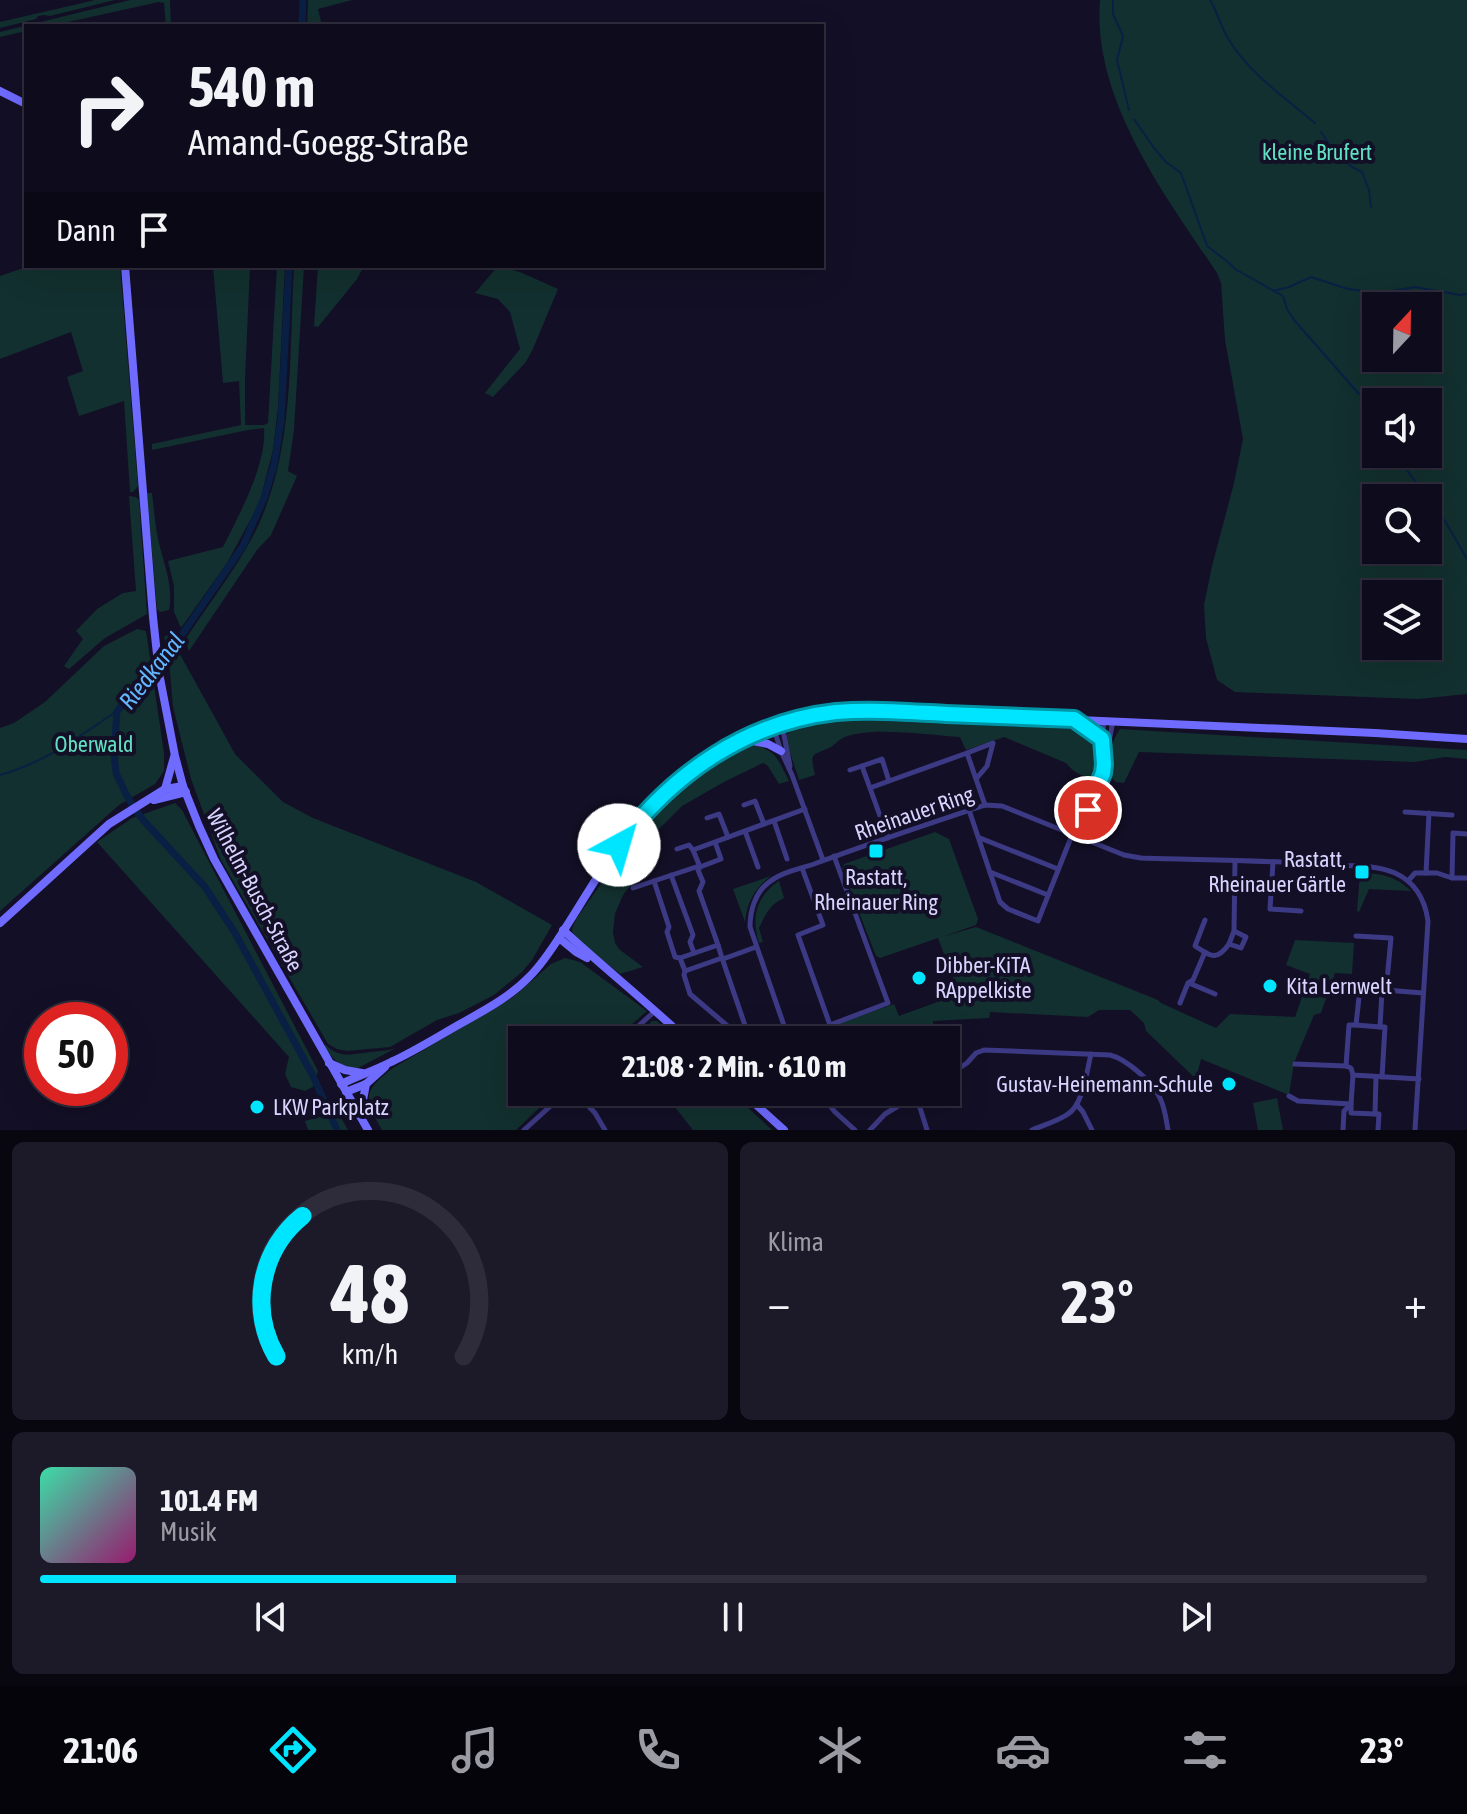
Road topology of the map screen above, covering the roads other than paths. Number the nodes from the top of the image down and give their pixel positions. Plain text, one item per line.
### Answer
1 (0, 91) edge
2 (24, 103) edge
3 (125, 268) edge
4 (1074, 719) junction
5 (1108, 721) junction
6 (777, 725) junction
7 (741, 739) junction
8 (1102, 739) junction
9 (1467, 739) edge
10 (781, 751) junction
11 (967, 753) junction
12 (175, 756) junction
13 (1104, 764) junction
14 (862, 766) junction
15 (850, 770) dead end
16 (792, 775) junction
17 (976, 779) junction
18 (889, 781) junction
19 (870, 788) junction
20 (165, 789) junction
21 (184, 789) junction
22 (145, 802) junction
23 (744, 805) dead end
24 (985, 805) junction
25 (805, 809) junction
26 (969, 810) junction
27 (1405, 812) dead end
28 (1429, 813) junction
29 (1452, 815) dead end
30 (707, 818) dead end
31 (774, 821) junction
32 (764, 824) junction
33 (745, 831) junction
34 (1467, 834) edge
35 (1075, 836) junction
36 (728, 837) junction
37 (888, 838) junction
38 (979, 838) junction
39 (715, 842) junction
40 (677, 849) dead end
41 (693, 850) junction
42 (834, 856) junction
43 (787, 859) dead end
44 (823, 860) junction
45 (1235, 861) junction
46 (1273, 862) junction
47 (699, 867) junction
48 (758, 867) dead end
49 (802, 868) junction
50 (1058, 869) junction
51 (989, 871) junction
52 (1426, 873) junction
53 (671, 875) junction
54 (1452, 878) junction
55 (1467, 878) edge
56 (654, 881) junction
57 (1408, 881) junction
58 (633, 888) dead end
59 (1048, 895) junction
60 (1301, 911) dead end
61 (1205, 920) dead end
62 (0, 923) edge
63 (1234, 931) junction
64 (561, 934) junction
65 (1356, 936) dead end
66 (1229, 944) junction
67 (718, 945) junction
68 (756, 947) junction
69 (1205, 952) junction
70 (694, 953) junction
71 (680, 958) junction
72 (722, 959) junction
73 (685, 971) junction
74 (1188, 983) junction
75 (1384, 991) junction
76 (1423, 993) junction
77 (1215, 994) dead end
78 (1180, 1003) dead end
79 (656, 1011) junction
80 (1356, 1025) junction
81 (639, 1026) edge
82 (672, 1026) edge
83 (728, 1026) edge
84 (745, 1026) edge
85 (784, 1026) edge
86 (1380, 1027) junction
87 (1091, 1054) junction
88 (329, 1062) junction
89 (390, 1062) junction
90 (1295, 1064) dead end
91 (1346, 1066) junction
92 (960, 1069) edge
93 (364, 1073) junction
94 (1353, 1075) junction
95 (1379, 1077) junction
96 (1419, 1079) junction
97 (366, 1084) junction
98 (344, 1088) junction
99 (1289, 1096) dead end
100 (1351, 1104) junction
101 (1077, 1105) junction
102 (551, 1106) edge
103 (588, 1106) edge
104 (757, 1106) edge
105 (830, 1106) edge
106 (898, 1106) edge
107 (921, 1106) edge
108 (1375, 1114) junction
109 (360, 1116) junction
110 (368, 1130) edge
111 (524, 1130) edge
112 (605, 1130) edge
113 (784, 1130) edge
114 (855, 1130) edge
115 (870, 1130) edge
116 (927, 1130) edge
117 (1032, 1130) edge
118 (1092, 1130) edge
119 (1168, 1130) edge
120 (1343, 1130) edge
121 (1378, 1130) edge
122 (1415, 1130) edge

1 - 2 main road
3 - 12 main road, Wilhelm-Busch-Straße
4 - 5 main road
4 - 6 main road
4 - 8 main road
5 - 8 street
5 - 9 main road
5 - 13 street
6 - 7 main road
6 - 10 street
6 - 16 street
7 - 10 main road
7 - 64 main road
8 - 13 street
10 - 16 street
11 - 17 street
11 - 17 street
11 - 18 street
12 - 20 main road
12 - 21 main road, Wilhelm-Busch-Straße
13 - 35 street
14 - 15 street
14 - 18 street
14 - 19 street
16 - 25 street
17 - 24 street
18 - 19 street
19 - 37 street
20 - 21 main road
20 - 22 main road
21 - 22 main road
21 - 88 main road, Wilhelm-Busch-Straße
22 - 62 main road
23 - 32 street
24 - 26 street, Rheinauer Ring
24 - 35 street, Rheinauer Ring
25 - 31 street
25 - 44 street
26 - 37 street, Rheinauer Ring
26 - 38 street
27 - 28 street
28 - 29 street
28 - 52 street
30 - 36 street
31 - 32 street
31 - 43 street
32 - 33 street
33 - 36 street
33 - 48 street
34 - 54 street
35 - 45 street, Rheinauer Ring
35 - 50 street
36 - 39 street
37 - 42 street, Rheinauer Ring
38 - 50 street
38 - 51 street
39 - 41 street
39 - 47 street
40 - 41 street
41 - 47 street
42 - 44 street, Rheinauer Ring
42 - 49 street
44 - 49 street, Rheinauer Ring
45 - 46 street, Rheinauer Ring
45 - 63 street
46 - 57 street, Rheinauer Ring
46 - 60 street
47 - 53 street
47 - 67 street
49 - 68 street, Rheinauer Ring
50 - 59 street
51 - 59 street
51 - 59 street
52 - 54 street
52 - 57 street
53 - 56 street
53 - 70 street
54 - 55 street
56 - 58 street
56 - 71 street
57 - 76 street
61 - 69 street
63 - 66 street
63 - 66 street
64 - 79 main road
64 - 89 main road
65 - 75 street
66 - 69 street
67 - 70 street
67 - 72 street
68 - 72 street
68 - 85 street, Rheinauer Ring
69 - 74 street
70 - 71 street
71 - 73 street
72 - 73 street
72 - 84 street
73 - 83 street
74 - 77 street
74 - 78 street
75 - 76 street
75 - 80 street
75 - 86 street
76 - 96 street
79 - 81 street
79 - 82 main road
80 - 86 street
80 - 91 street
86 - 95 street
87 - 92 street
87 - 101 street
87 - 119 street
88 - 93 main road
88 - 98 main road, Wilhelm-Busch-Straße
89 - 93 main road
89 - 97 main road
90 - 91 street
91 - 94 street
93 - 98 main road
94 - 95 street
94 - 100 street
95 - 96 street
95 - 108 street
96 - 122 street
97 - 98 main road
97 - 109 main road
98 - 109 main road, Wilhelm-Busch-Straße
99 - 100 street
100 - 108 street
100 - 120 street
101 - 117 street
101 - 118 street
102 - 111 street
103 - 112 street
104 - 113 main road
105 - 114 street
106 - 115 street
107 - 116 street
108 - 121 street
109 - 110 main road, Wilhelm-Busch-Straße

